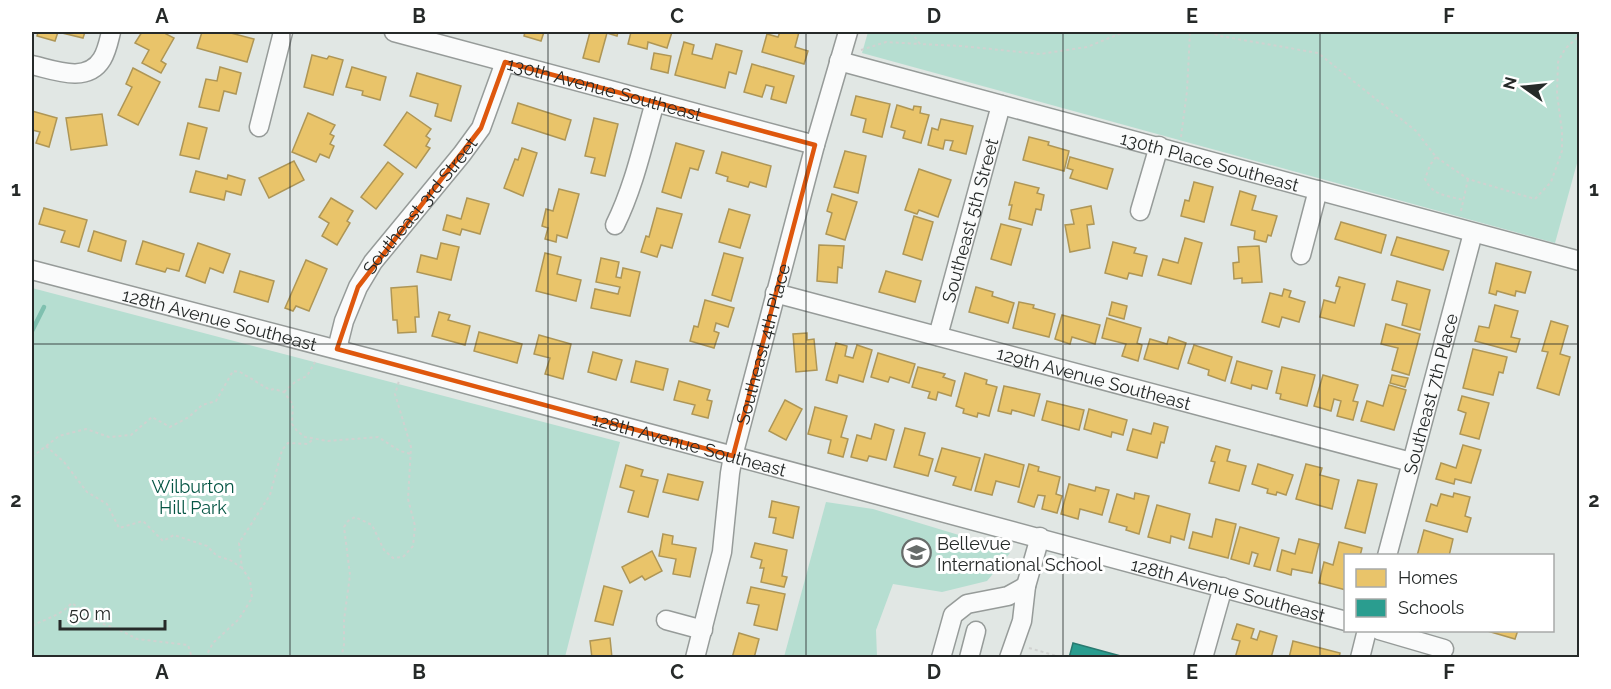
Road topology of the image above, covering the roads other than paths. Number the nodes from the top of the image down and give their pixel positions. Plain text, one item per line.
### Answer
1 (111, 32) edge
2 (284, 32) edge
3 (394, 32) edge
4 (848, 32) edge
5 (847, 57) junction
6 (505, 62) junction
7 (32, 65) edge
8 (655, 102) junction
9 (1001, 105) junction
10 (260, 127) dead end
11 (814, 145) junction
12 (1159, 147) junction
13 (1318, 190) junction
14 (1140, 211) dead end
15 (615, 225) dead end
16 (1473, 233) junction
17 (1301, 255) dead end
18 (1580, 261) edge
19 (32, 270) edge
20 (776, 293) junction
21 (938, 336) junction
22 (337, 349) junction
23 (733, 456) junction
24 (1411, 462) junction
25 (1040, 537) junction
26 (1387, 554) edge
27 (1026, 586) junction
28 (1223, 587) junction
29 (666, 620) dead end
30 (1344, 620) edge
31 (703, 630) junction
32 (976, 631) dead end
33 (1366, 632) edge
34 (1385, 632) edge
35 (1444, 648) dead end
36 (1016, 652) edge
37 (695, 657) edge
38 (941, 657) edge
39 (969, 657) edge
40 (1203, 657) edge
41 (1360, 657) edge

1 - 7 street
2 - 10 street
3 - 6 street, 130th Avenue Southeast
4 - 5 street, Southeast 4th Place
5 - 9 street, 130th Place Southeast
5 - 11 street, Southeast 4th Place
6 - 8 street, 130th Avenue Southeast
6 - 22 street, Southeast 3rd Street
8 - 11 street, 130th Avenue Southeast
8 - 15 street
9 - 12 street, 130th Place Southeast
9 - 21 street, Southeast 5th Street
11 - 20 street, Southeast 4th Place
12 - 13 street, 130th Place Southeast
12 - 14 street
13 - 16 street, 130th Place Southeast
13 - 17 street
16 - 18 street, 130th Place Southeast
16 - 24 street, Southeast 7th Place
19 - 22 street, 128th Avenue Southeast
20 - 21 street, 129th Avenue Southeast
20 - 23 street, Southeast 4th Place
21 - 24 street, 129th Avenue Southeast
22 - 23 street, 128th Avenue Southeast
23 - 25 street, 128th Avenue Southeast
23 - 31 street, Southeast 4th Place
24 - 26 street, Southeast 7th Place
25 - 27 street
25 - 28 street, 128th Avenue Southeast
27 - 36 street
27 - 38 street
28 - 30 street, 128th Avenue Southeast
28 - 40 street
29 - 31 street
31 - 37 street, Southeast 4th Place
32 - 39 street
33 - 41 street
34 - 35 street

